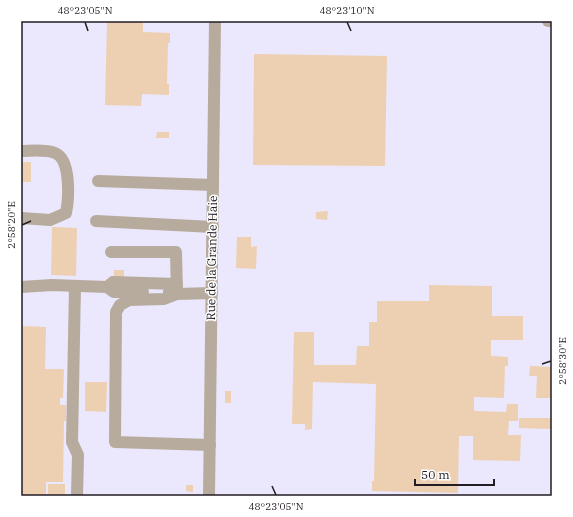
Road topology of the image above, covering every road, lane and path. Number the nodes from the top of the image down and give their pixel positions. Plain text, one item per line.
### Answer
1 (215, 21) edge
2 (548, 21) edge
3 (552, 21) edge
4 (21, 151) edge
5 (98, 182) dead end
6 (213, 185) junction
7 (21, 218) edge
8 (96, 221) dead end
9 (213, 227) junction
10 (111, 252) dead end
11 (75, 286) junction
12 (21, 287) edge
13 (177, 289) junction
14 (212, 293) junction
15 (210, 445) junction
16 (76, 496) edge
17 (209, 496) edge

1 - 6 street, Rue de la Grande Haie
2 - 3 street
4 - 7 street
5 - 6 street
6 - 9 street, Rue de la Grande Haie
8 - 9 street
9 - 14 street, Rue de la Grande Haie
10 - 13 street
11 - 12 street
11 - 13 street
11 - 16 street
13 - 14 street
13 - 15 street
14 - 15 street, Rue de la Grande Haie
15 - 17 street, Rue de la Grande Haie

